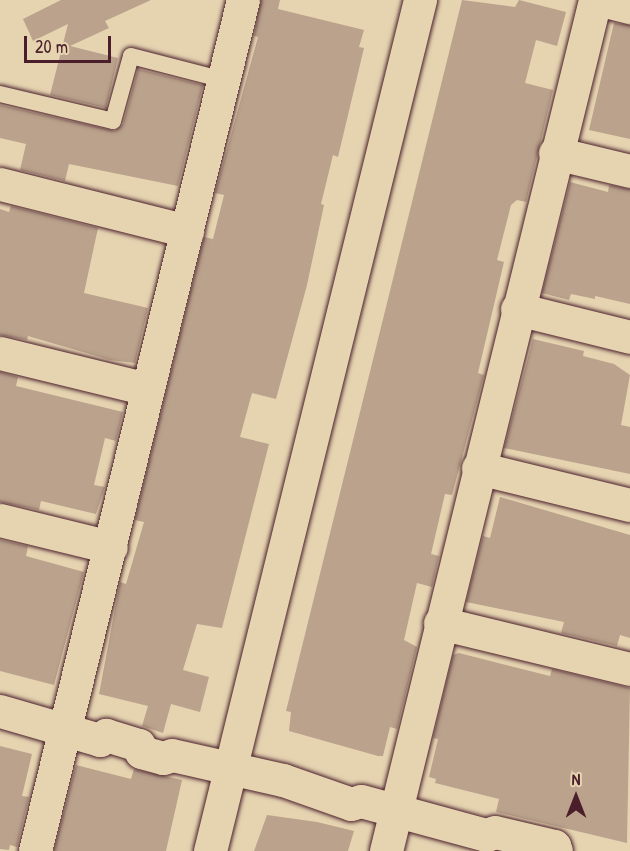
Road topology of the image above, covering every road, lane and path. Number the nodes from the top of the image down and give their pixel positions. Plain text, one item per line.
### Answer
1 (243, 0) edge
2 (420, 0) edge
3 (595, 0) edge
4 (601, 0) edge
5 (630, 7) edge
6 (224, 80) junction
7 (0, 94) edge
8 (555, 153) junction
9 (630, 171) edge
10 (0, 184) edge
11 (187, 231) junction
12 (517, 309) junction
13 (630, 337) edge
14 (0, 353) edge
15 (148, 389) junction
16 (478, 468) junction
17 (630, 505) edge
18 (0, 520) edge
19 (111, 547) junction
20 (440, 623) junction
21 (630, 669) edge
22 (0, 711) edge
23 (64, 731) junction
24 (230, 770) junction
25 (395, 810) junction
26 (35, 851) edge
27 (210, 851) edge
28 (386, 851) edge
29 (556, 851) edge

1 - 6 street
2 - 24 street
3 - 8 street
4 - 5 street
6 - 7 lane
6 - 11 street
8 - 9 street
8 - 12 street
10 - 11 street
11 - 15 street
12 - 13 street
12 - 16 street
14 - 15 street
15 - 19 street
16 - 17 street
16 - 20 street
18 - 19 street
19 - 23 street
20 - 21 street
20 - 25 street
22 - 23 street
23 - 24 street
23 - 26 street
24 - 25 street
24 - 27 street
25 - 28 street
25 - 29 street

